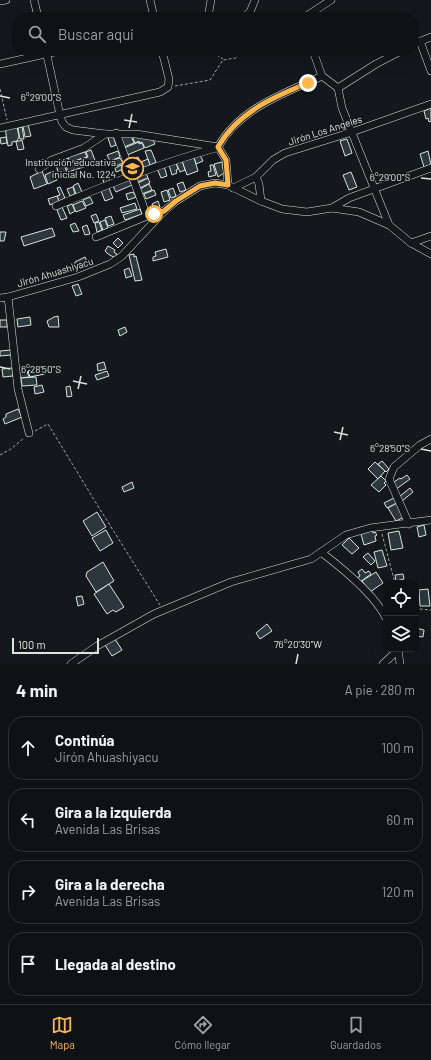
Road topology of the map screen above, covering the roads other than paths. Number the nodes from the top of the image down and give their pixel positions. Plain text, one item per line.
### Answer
1 (6, 0) edge
2 (34, 0) edge
3 (150, 0) edge
4 (210, 0) edge
5 (255, 0) edge
6 (331, 0) edge
7 (0, 1) edge
8 (37, 12) edge
9 (153, 12) edge
10 (209, 12) edge
11 (250, 12) edge
12 (313, 12) edge
13 (431, 37) edge
14 (419, 42) edge
15 (419, 47) edge
16 (34, 56) edge
17 (48, 56) edge
18 (163, 56) edge
19 (314, 56) edge
20 (391, 56) edge
21 (0, 64) edge
22 (431, 71) edge
23 (322, 76) junction
24 (338, 88) junction
25 (431, 104) edge
26 (60, 114) junction
27 (0, 128) edge
28 (352, 132) junction
29 (116, 133) junction
30 (105, 134) junction
31 (218, 147) junction
32 (431, 168) edge
33 (39, 169) dead end
34 (131, 175) junction
35 (256, 177) junction
36 (231, 187) junction
37 (374, 188) junction
38 (262, 201) junction
39 (56, 206) dead end
40 (332, 208) junction
41 (164, 211) junction
42 (147, 216) junction
43 (389, 225) junction
44 (431, 236) edge
45 (96, 237) dead end
46 (411, 243) junction
47 (431, 254) edge
48 (8, 297) junction
49 (0, 298) edge
50 (29, 433) road end
51 (431, 439) edge
52 (431, 520) edge
53 (409, 524) junction
54 (321, 552) junction
55 (385, 616) edge
56 (396, 652) edge
57 (398, 652) edge
58 (71, 664) edge
59 (382, 664) edge
60 (400, 664) edge

1 - 7 street
2 - 8 street
3 - 9 street
4 - 10 street
5 - 11 street
6 - 12 street
13 - 14 street
15 - 22 street
16 - 21 street
17 - 26 street
18 - 26 street
19 - 23 street
20 - 24 street
23 - 24 street
23 - 31 street
24 - 28 street
25 - 28 street, Jirón Los Angeles
26 - 27 street
26 - 30 street
28 - 35 street, Jirón Los Angeles
28 - 37 street
29 - 30 street
29 - 31 street
29 - 34 street
30 - 33 street
31 - 34 street
31 - 36 street
32 - 37 street
34 - 39 street
34 - 42 street
35 - 36 street, Jirón Los Angeles
35 - 38 street
36 - 38 street
36 - 41 street, Jirón Ahuashiyacu
37 - 40 street
37 - 43 street
38 - 40 street
40 - 43 street
41 - 42 street
41 - 48 street, Jirón Ahuashiyacu
42 - 45 street
43 - 46 street
44 - 46 street
46 - 47 street
48 - 49 street, Jirón Ahuashiyacu
48 - 50 street
51 - 53 street
52 - 53 street
53 - 54 street
54 - 55 street
54 - 58 street
56 - 59 street
57 - 60 street

